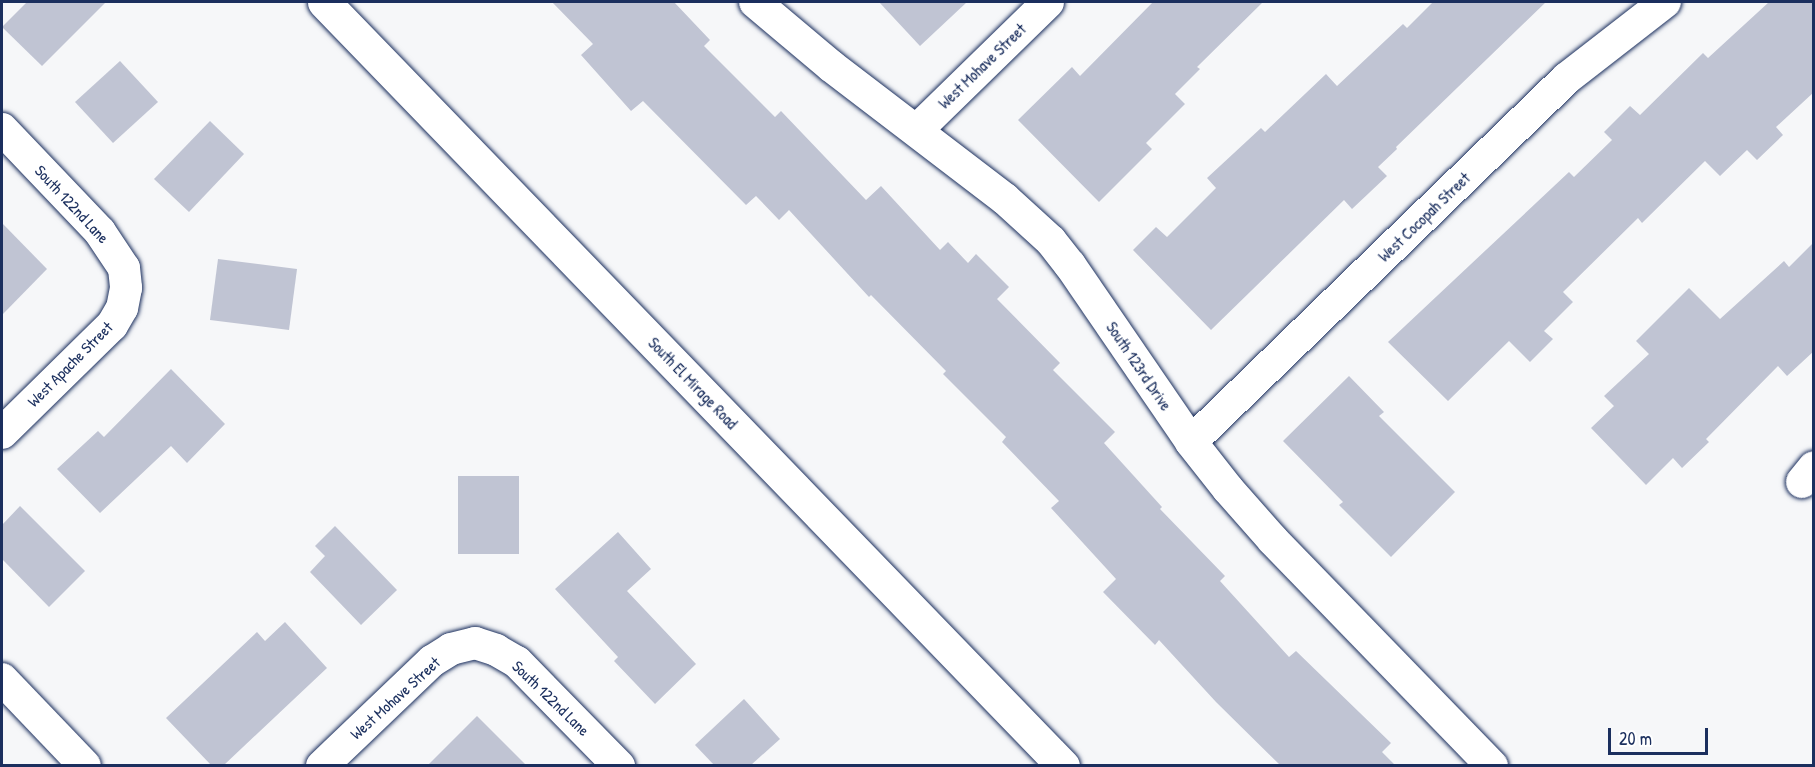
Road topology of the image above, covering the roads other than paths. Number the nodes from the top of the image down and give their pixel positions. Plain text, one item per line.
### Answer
1 (324, 2) edge
2 (755, 2) edge
3 (1048, 2) edge
4 (1665, 2) edge
5 (2, 129) edge
6 (917, 130) junction
7 (126, 288) joint
8 (2, 433) edge
9 (1191, 442) junction
10 (475, 643) joint
11 (2, 679) edge
12 (85, 765) edge
13 (322, 765) edge
14 (619, 765) edge
15 (1063, 765) edge
16 (1492, 765) edge

1 - 15 main road, South El Mirage Road
2 - 6 street, South 123rd Drive
3 - 6 street, West Mohave Street
4 - 9 street, West Cocopah Street
5 - 7 street, South 122nd Lane
6 - 9 street, South 123rd Drive
7 - 8 street, West Apache Street
9 - 16 street, South 123rd Drive
10 - 13 street, West Mohave Street
10 - 14 street, South 122nd Lane
11 - 12 street

